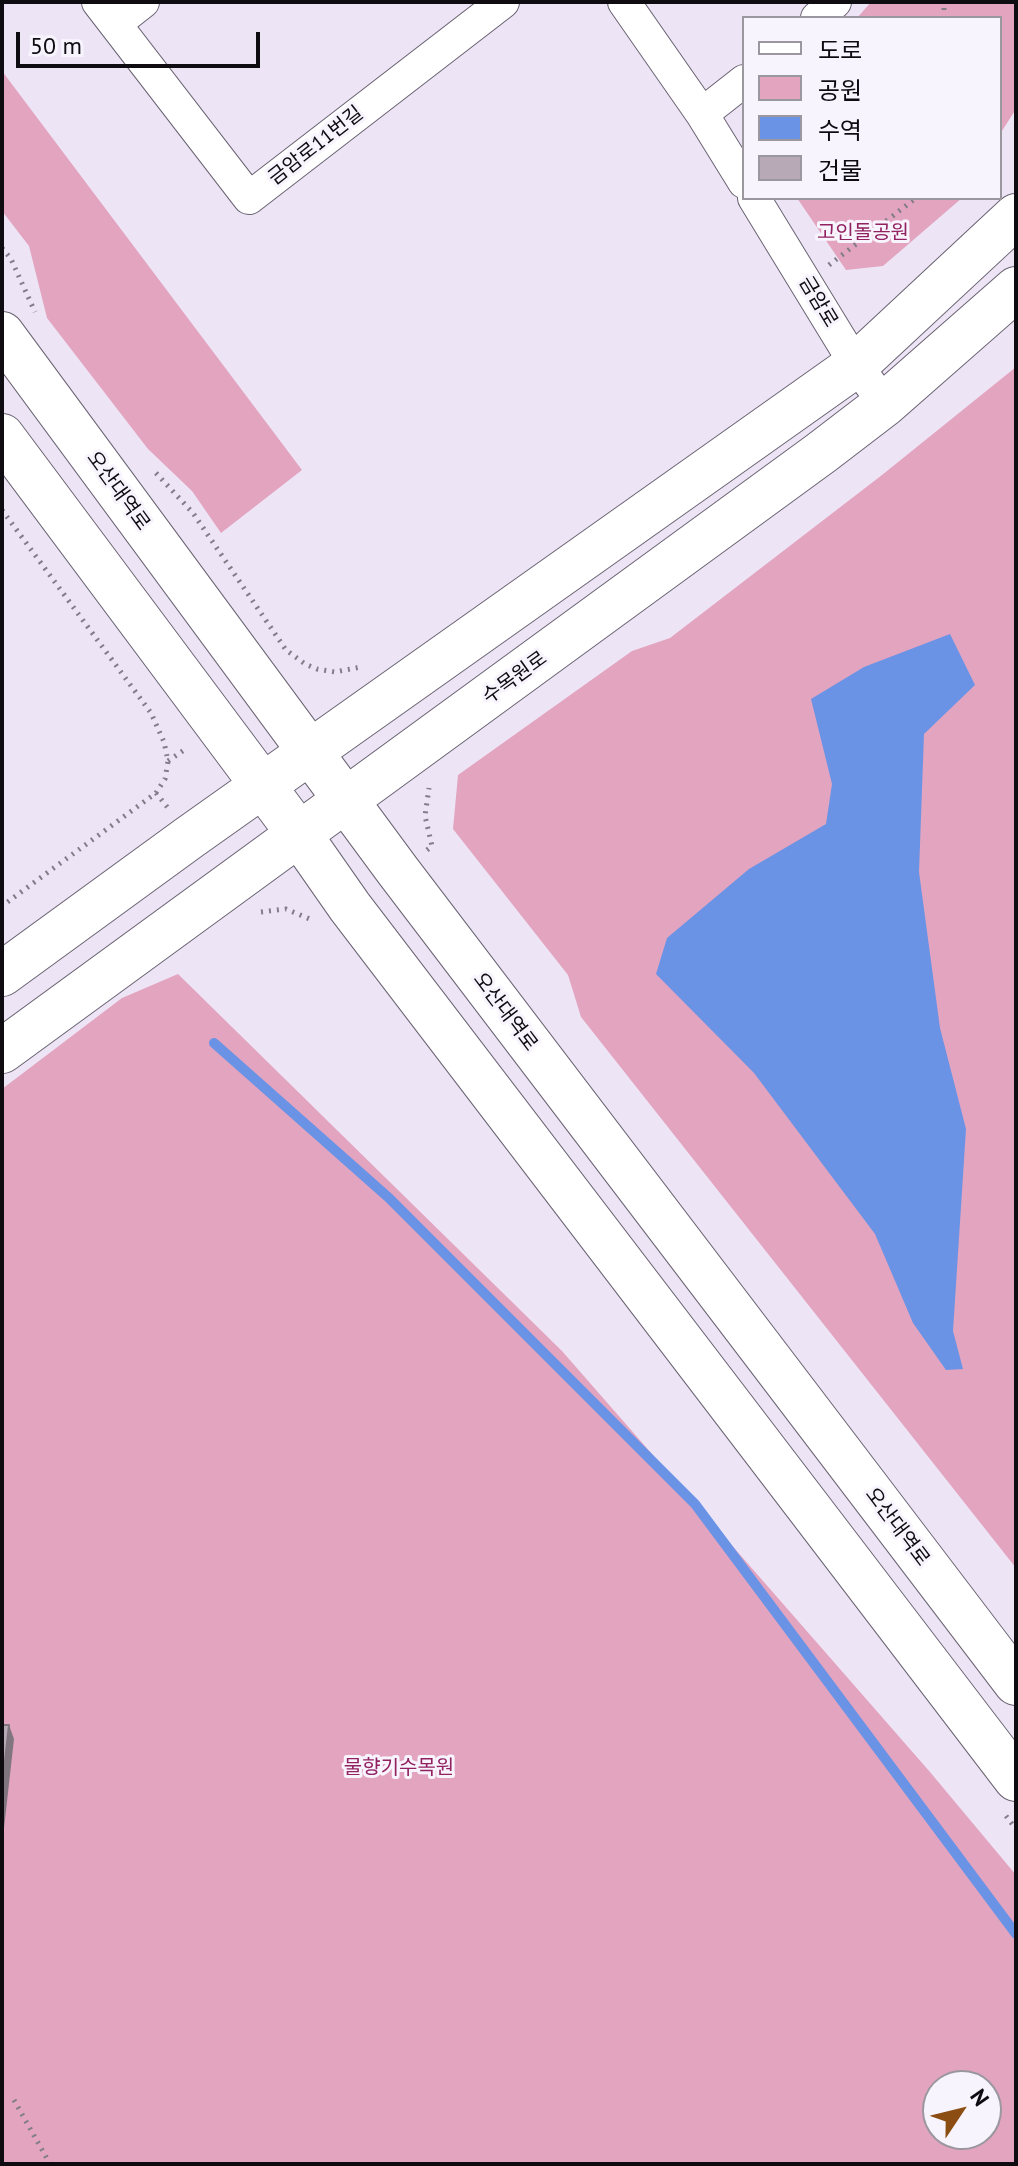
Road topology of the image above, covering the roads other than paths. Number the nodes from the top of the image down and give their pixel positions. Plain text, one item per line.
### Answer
1 (143, 2) edge
2 (503, 2) edge
3 (624, 2) edge
4 (835, 2) edge
5 (107, 13) edge
6 (819, 16) edge
7 (742, 83) edge
8 (702, 114) junction
9 (742, 179) edge
10 (755, 200) edge
11 (1016, 216) edge
12 (1016, 289) edge
13 (21, 328) edge
14 (856, 365) junction
15 (885, 404) junction
16 (2, 436) edge
17 (310, 752) junction
18 (262, 786) junction
19 (346, 800) junction
20 (299, 834) junction
21 (2, 974) edge
22 (2, 1051) edge
23 (1016, 1683) edge
24 (1016, 1779) edge

1 - 5 street
2 - 5 street, 금암로11번길
3 - 8 street
4 - 6 street
7 - 8 street
8 - 9 street
10 - 14 street, 금암로
11 - 14 main road
12 - 15 main road, 수목원로
13 - 17 main road, 오산대역로
14 - 15 street, 금암로
14 - 17 main road
15 - 19 main road, 수목원로
16 - 18 main road
17 - 18 main road
17 - 19 main road, 오산대역로
18 - 20 main road
18 - 21 main road
19 - 20 main road, 수목원로
19 - 23 main road, 오산대역로
20 - 22 main road, 수목원로
20 - 24 main road

